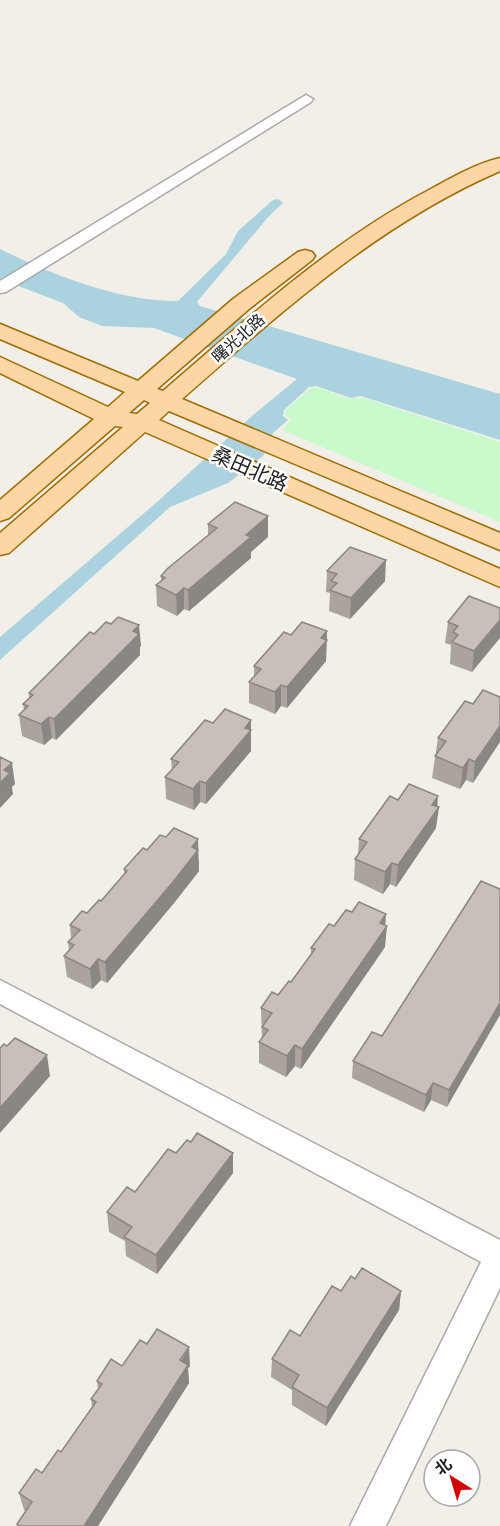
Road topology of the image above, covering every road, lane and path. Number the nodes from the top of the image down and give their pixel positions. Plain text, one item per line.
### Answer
1 (306, 99) dead end
2 (500, 149) edge
3 (500, 164) edge
4 (0, 288) edge
5 (0, 330) edge
6 (0, 364) edge
7 (142, 390) junction
8 (167, 400) junction
9 (111, 418) junction
10 (143, 422) junction
11 (0, 513) edge
12 (500, 542) edge
13 (0, 547) edge
14 (500, 579) edge
15 (0, 991) edge
16 (500, 1256) edge
17 (368, 1526) edge

1 - 4 street
2 - 7 main road, 曙光北路
3 - 8 main road, 曙光北路
5 - 7 main road, 桑田北路
6 - 9 main road, 桑田北路
7 - 8 main road, 桑田北路
7 - 9 main road, 曙光北路
8 - 10 main road, 曙光北路
8 - 12 main road, 桑田北路
9 - 10 main road, 桑田北路
9 - 11 main road, 曙光北路
10 - 13 main road, 曙光北路
10 - 14 main road, 桑田北路
15 - 16 street
16 - 17 street

